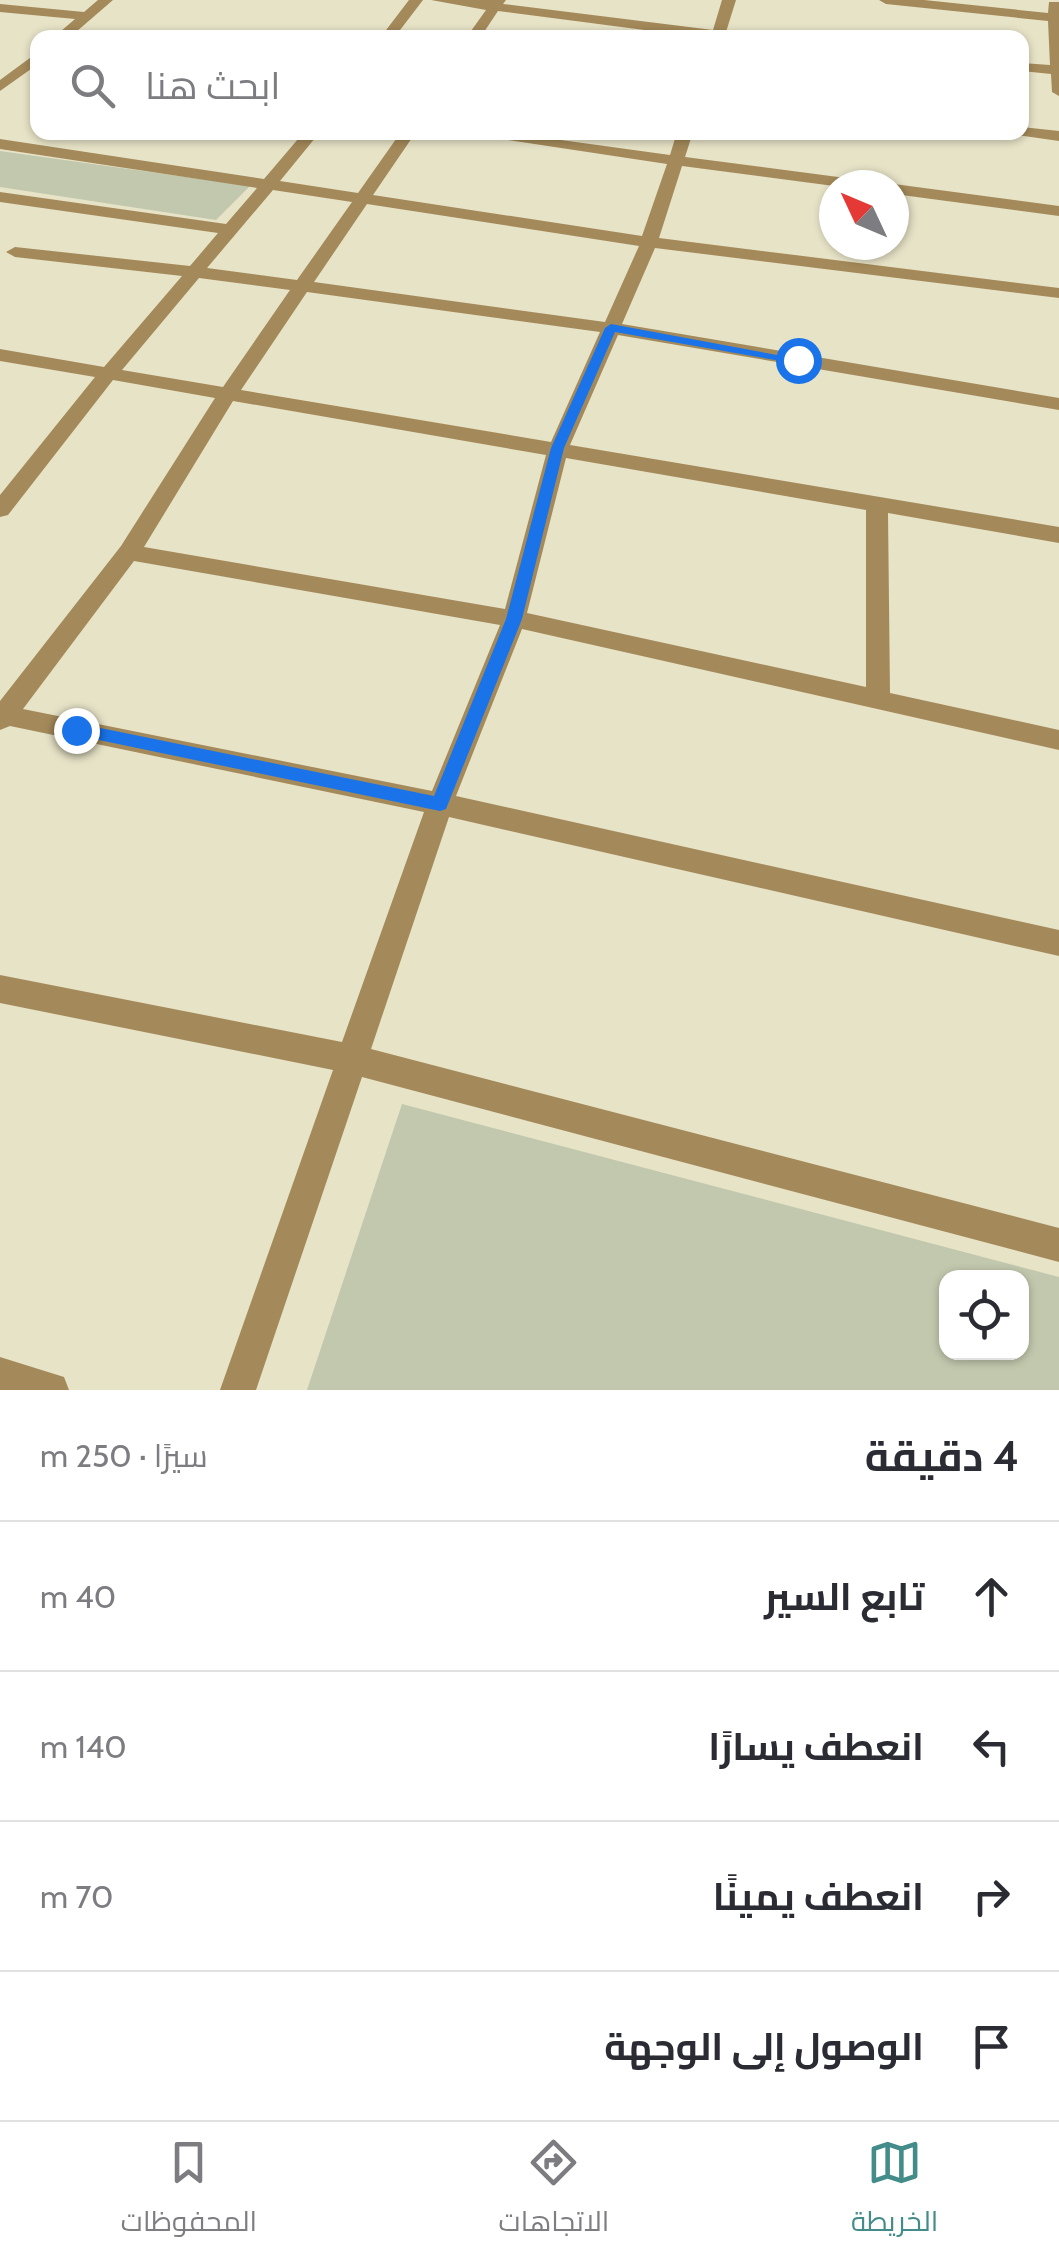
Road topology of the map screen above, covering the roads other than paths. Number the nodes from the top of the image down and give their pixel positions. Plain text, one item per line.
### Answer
1 (106, 0) edge
2 (416, 0) edge
3 (438, 0) edge
4 (729, 0) edge
5 (886, 0) edge
6 (1054, 0) edge
7 (496, 4) edge
8 (0, 8) edge
9 (87, 16) junction
10 (1057, 18) edge
11 (70, 30) edge
12 (393, 30) edge
13 (478, 30) edge
14 (686, 30) edge
15 (719, 30) edge
16 (30, 63) edge
17 (1029, 67) edge
18 (1058, 70) edge
19 (0, 87) edge
20 (1059, 92) edge
21 (1029, 133) edge
22 (1059, 136) edge
23 (307, 140) edge
24 (404, 140) edge
25 (522, 140) edge
26 (683, 140) edge
27 (0, 144) edge
28 (676, 161) junction
29 (819, 180) edge
30 (271, 186) junction
31 (909, 191) edge
32 (0, 198) edge
33 (364, 200) junction
34 (1059, 211) edge
35 (233, 230) junction
36 (649, 242) junction
37 (15, 252) dead end
38 (196, 272) junction
39 (303, 287) junction
40 (1059, 294) edge
41 (611, 328) junction
42 (0, 355) edge
43 (108, 374) junction
44 (228, 395) junction
45 (1059, 404) edge
46 (558, 448) junction
47 (877, 504) junction
48 (0, 510) edge
49 (1059, 535) edge
50 (129, 552) junction
51 (514, 619) junction
52 (878, 700) junction
53 (1, 716) edge
54 (1059, 740) edge
55 (440, 804) junction
56 (1059, 943) edge
57 (0, 989) edge
58 (352, 1060) junction
59 (1059, 1245) edge
60 (0, 1375) edge
61 (51, 1390) edge
62 (238, 1390) edge

1 - 9 street
2 - 12 street
3 - 7 street
4 - 15 street
5 - 10 street
6 - 10 street
7 - 13 street
7 - 14 street
8 - 9 street
9 - 11 street
10 - 18 street
16 - 19 street
17 - 18 street
18 - 20 street
21 - 22 street
23 - 30 street
24 - 33 street
25 - 28 street
26 - 28 street
27 - 30 street
28 - 29 street
28 - 36 street
30 - 33 street
30 - 35 street
31 - 34 street
32 - 35 street
33 - 36 street
33 - 39 street
35 - 38 street
36 - 40 street
36 - 41 street
37 - 38 street
38 - 39 street
38 - 43 street
39 - 41 street
39 - 44 street
41 - 45 street
41 - 46 street
42 - 43 street
43 - 44 street
43 - 48 street
44 - 46 street
44 - 50 street
46 - 47 street
46 - 51 street
47 - 49 street
47 - 52 street
50 - 51 street
50 - 53 street
51 - 52 street
51 - 55 street
52 - 54 street
53 - 55 street
55 - 56 street
55 - 58 street
57 - 58 street
58 - 59 street
58 - 62 street
60 - 61 street

